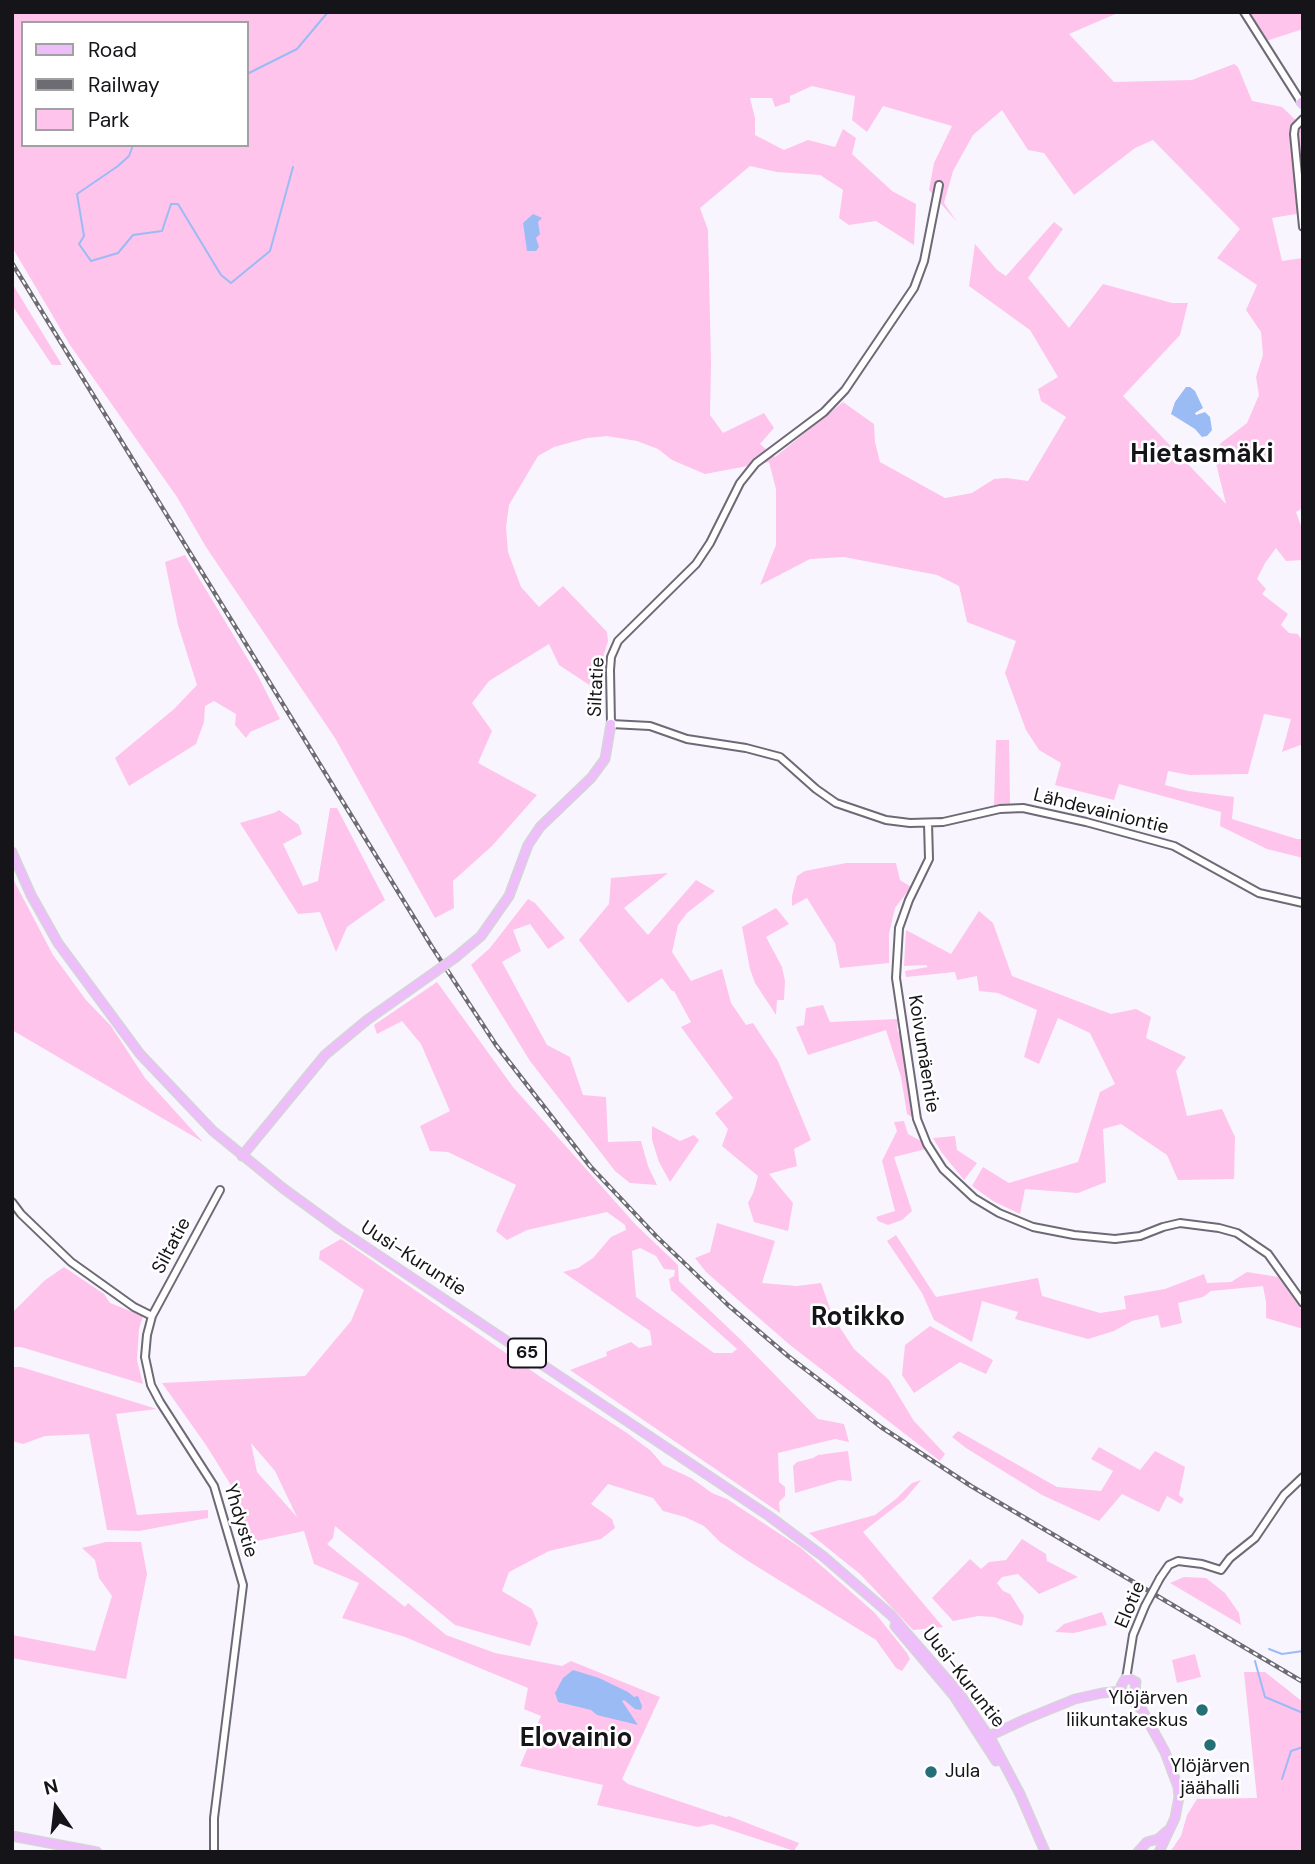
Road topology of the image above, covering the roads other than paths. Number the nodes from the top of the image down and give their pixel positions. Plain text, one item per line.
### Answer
1 (1244, 12) edge
2 (1302, 103) edge
3 (1303, 119) edge
4 (939, 185) dead end
5 (1303, 227) edge
6 (611, 724) junction
7 (928, 823) junction
8 (12, 852) edge
9 (1303, 903) edge
10 (242, 1156) junction
11 (220, 1190) dead end
12 (12, 1202) edge
13 (1303, 1303) edge
14 (152, 1316) junction
15 (1303, 1477) edge
16 (1128, 1686) junction
17 (988, 1740) junction
18 (12, 1836) edge
19 (1158, 1848) edge
20 (1142, 1850) edge
21 (215, 1851) edge
22 (97, 1852) edge
23 (1042, 1852) edge

1 - 2 street
3 - 5 street
4 - 6 street, Siltatie
6 - 7 street, Lähdevainiontie
6 - 10 main road, Siltatie, bridge
7 - 9 street, Lähdevainiontie
7 - 13 street, Koivumäentie
8 - 10 main road, Uusi-Kuruntie / 65
10 - 17 main road, Uusi-Kuruntie / 65
11 - 14 street, Siltatie
12 - 14 street
14 - 21 street, Yhdystie
15 - 16 street, Elotie, bridge
16 - 17 main road
16 - 19 main road
17 - 23 main road, Uusi-Kuruntie / 65
18 - 22 main road
19 - 20 main road

